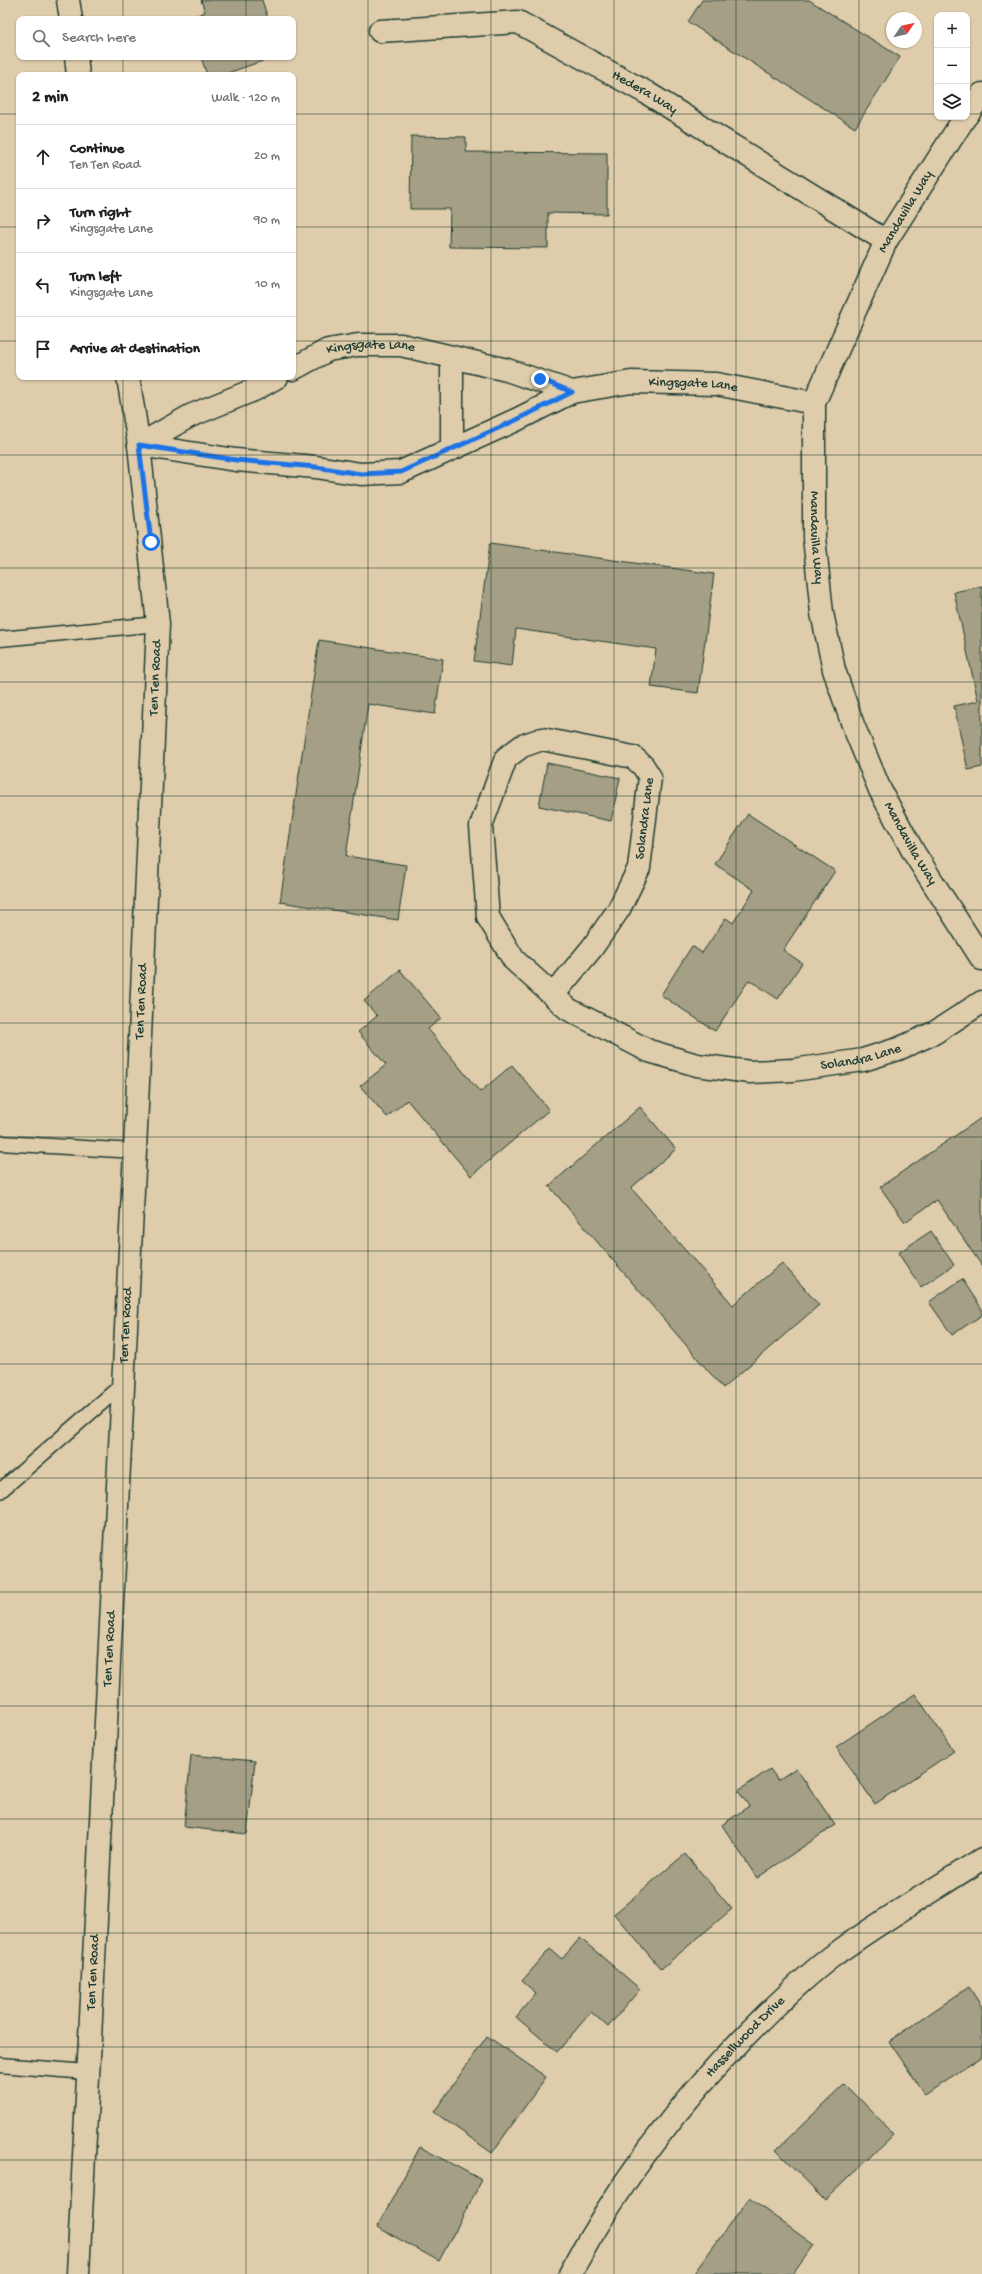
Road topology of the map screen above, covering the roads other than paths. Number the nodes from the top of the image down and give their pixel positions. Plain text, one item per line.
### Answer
1 (68, 0) edge
2 (71, 16) edge
3 (380, 31) dead end
4 (76, 60) edge
5 (78, 72) edge
6 (982, 94) edge
7 (970, 110) edge
8 (963, 120) edge
9 (886, 241) junction
10 (452, 359) junction
11 (296, 366) edge
12 (128, 380) edge
13 (272, 380) edge
14 (572, 392) junction
15 (814, 403) junction
16 (139, 445) junction
17 (452, 448) junction
18 (158, 624) junction
19 (0, 639) edge
20 (982, 959) edge
21 (553, 995) junction
22 (982, 1002) edge
23 (0, 1143) edge
24 (135, 1151) junction
25 (122, 1385) junction
26 (0, 1491) edge
27 (982, 1859) edge
28 (0, 2065) edge
29 (87, 2072) junction
30 (78, 2274) edge
31 (570, 2274) edge

1 - 2 street
3 - 9 street, Hedera Way
4 - 5 street
6 - 7 street
8 - 9 street, Mandavilla Way
9 - 15 street, Mandavilla Way
10 - 11 street, Kingsgate Lane
10 - 14 street, Kingsgate Lane
10 - 17 street
12 - 16 street, Ten Ten Road
13 - 16 street
14 - 15 street, Kingsgate Lane
14 - 17 street, Kingsgate Lane
15 - 20 street, Mandavilla Way
16 - 17 street, Kingsgate Lane
16 - 18 street, Ten Ten Road
18 - 19 lane
18 - 24 street, Ten Ten Road
21 - 21 street, Solandra Lane
21 - 22 street, Solandra Lane
23 - 24 lane
24 - 25 street, Ten Ten Road
25 - 26 lane
25 - 29 street, Ten Ten Road
27 - 31 street, Hassellwood Drive
28 - 29 lane
29 - 30 street, Ten Ten Road

